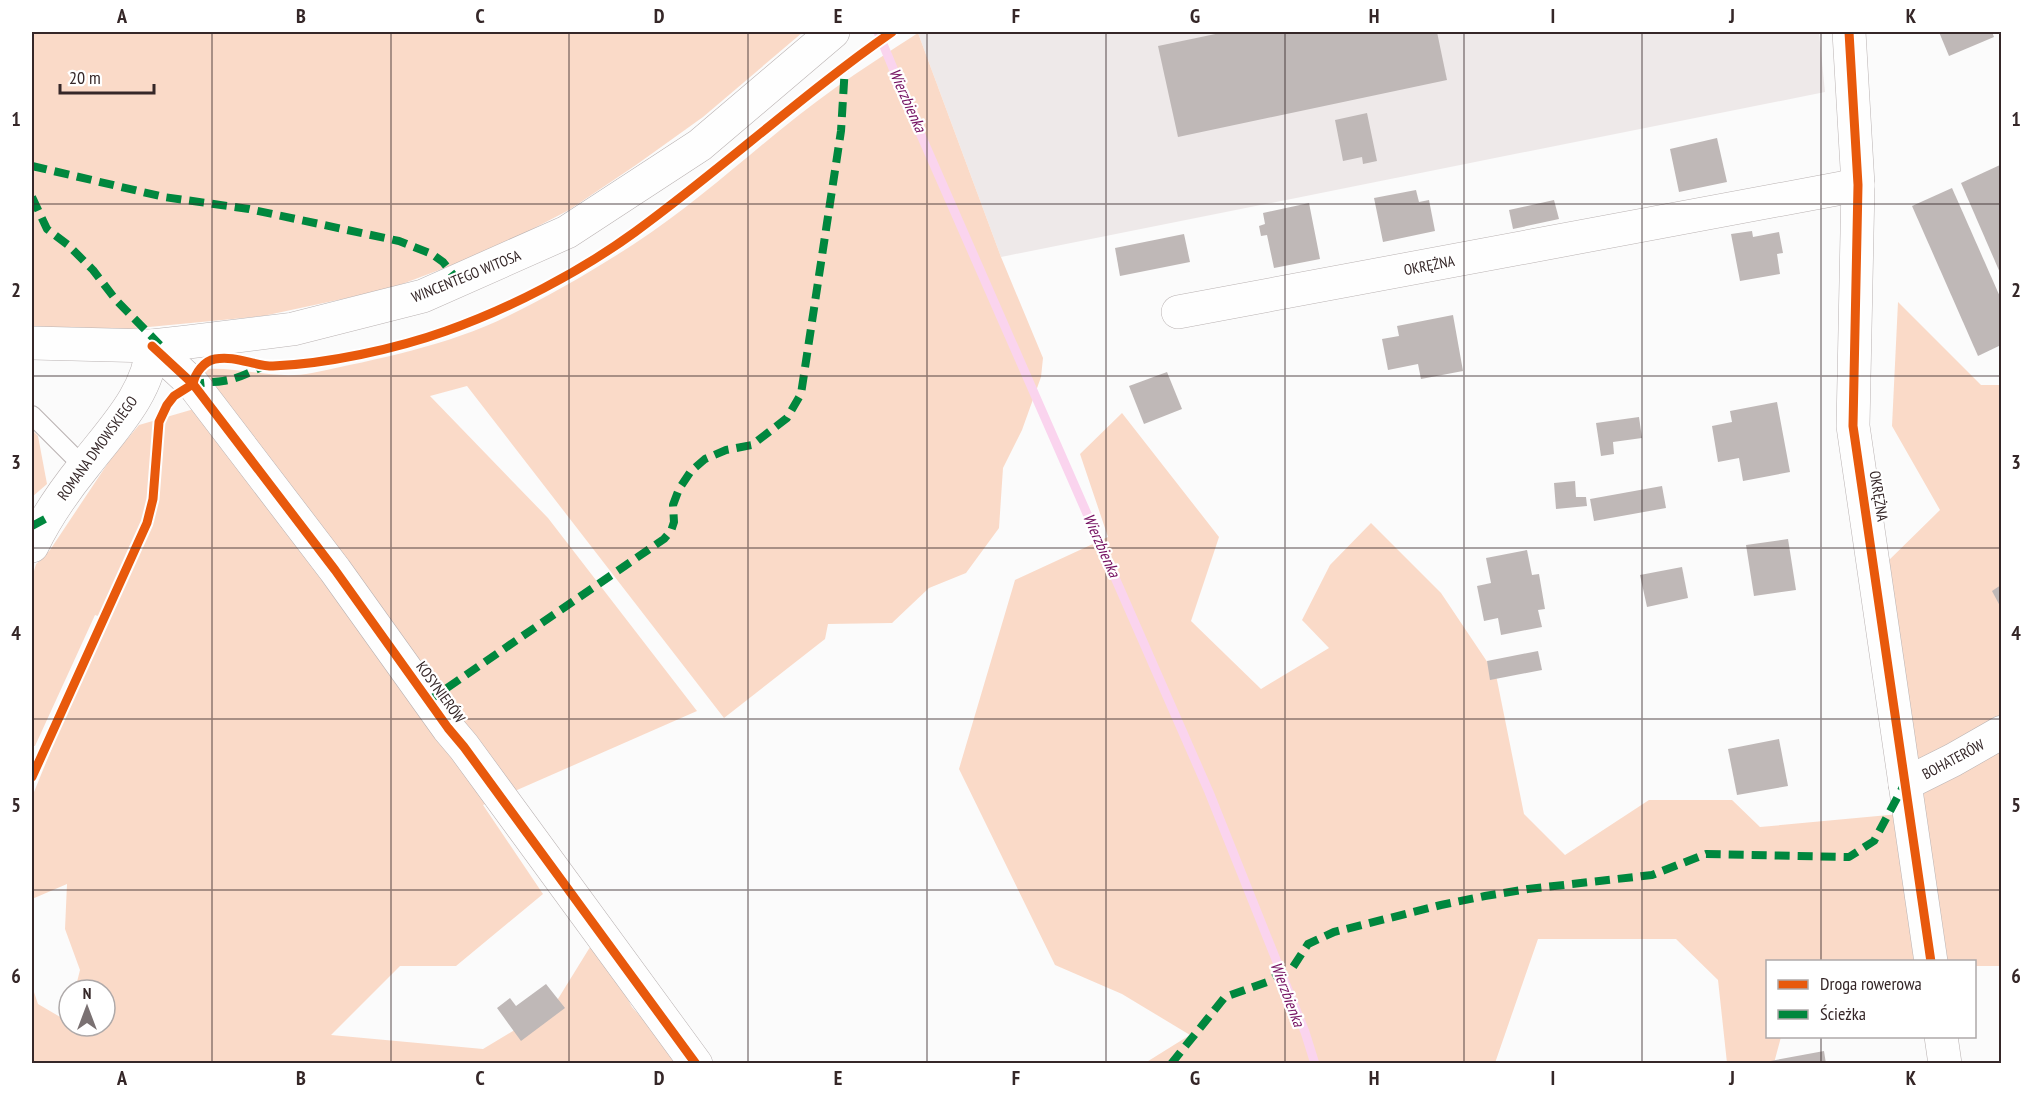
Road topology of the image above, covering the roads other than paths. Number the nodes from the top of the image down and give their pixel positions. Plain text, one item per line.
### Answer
1 (833, 32) edge
2 (1849, 32) edge
3 (1858, 185) junction
4 (1178, 312) dead end
5 (32, 344) edge
6 (152, 346) junction
7 (32, 415) edge
8 (83, 466) junction
9 (32, 546) edge
10 (2001, 732) edge
11 (1905, 784) junction
12 (1931, 960) edge
13 (1941, 1038) edge
14 (696, 1064) edge
15 (1945, 1064) edge

1 - 6 street, WINCENTEGO WITOSA
2 - 3 street, OKRĘŻNA
3 - 4 street, OKRĘŻNA
3 - 11 street, OKRĘŻNA
5 - 6 street, WINCENTEGO WITOSA
6 - 8 street, ROMANA DMOWSKIEGO
6 - 14 street, KOSYNIERÓW
7 - 8 lane
8 - 9 street, ROMANA DMOWSKIEGO
10 - 11 street, BOHATERÓW
11 - 12 street, OKRĘŻNA
13 - 15 street

